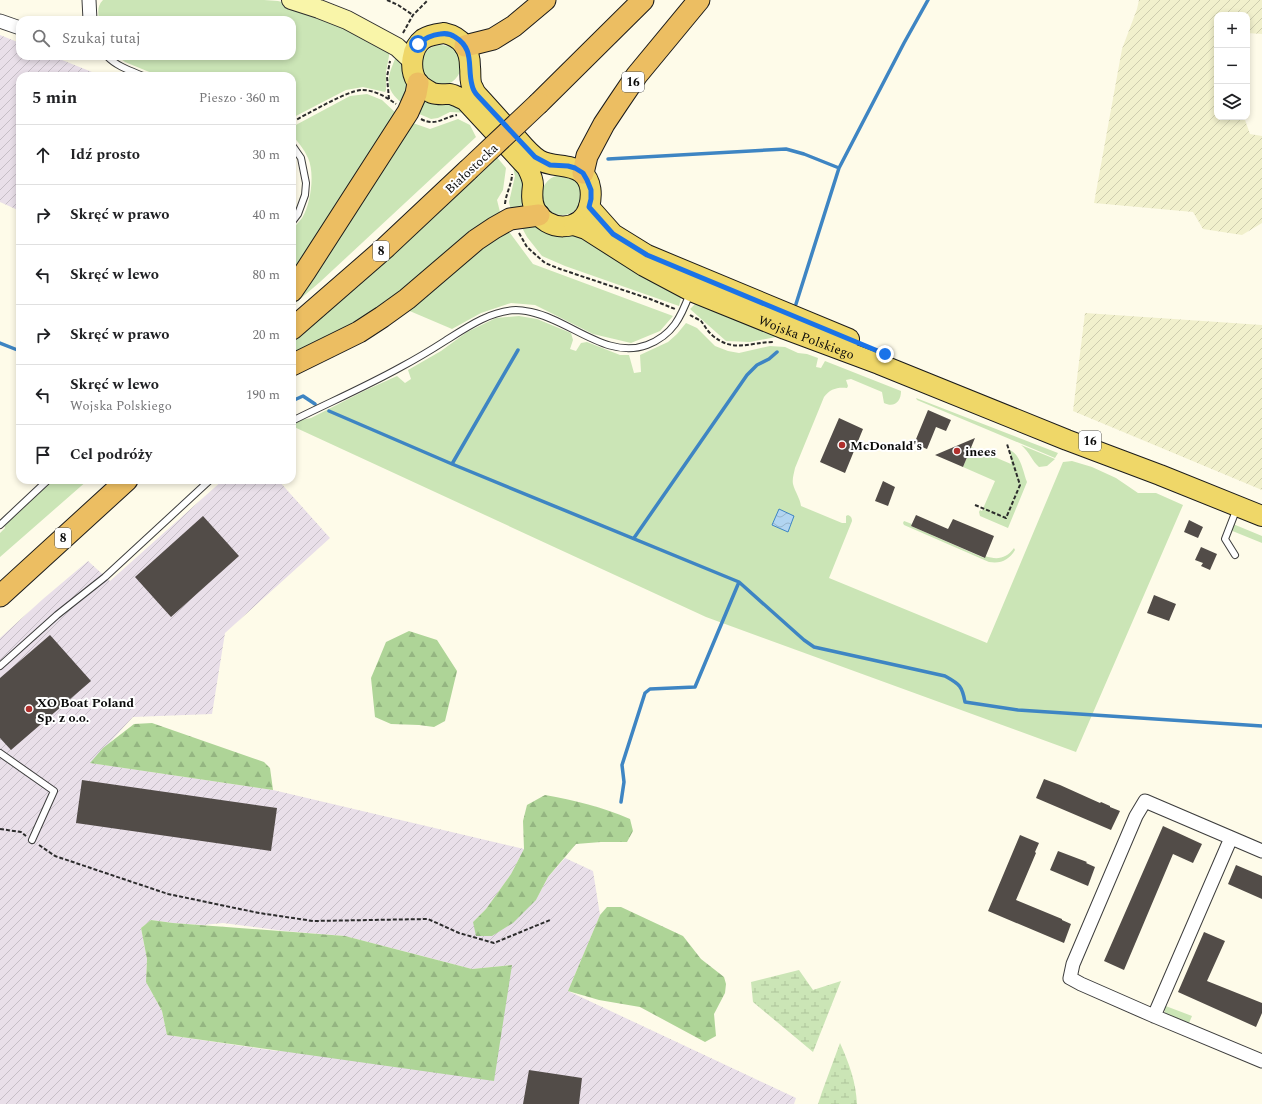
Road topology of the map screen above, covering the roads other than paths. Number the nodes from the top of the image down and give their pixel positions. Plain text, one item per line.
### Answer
1 (90, 0) edge
2 (291, 0) edge
3 (327, 0) edge
4 (545, 0) edge
5 (627, 0) edge
6 (644, 0) edge
7 (699, 0) edge
8 (90, 16) edge
9 (0, 21) edge
10 (16, 27) edge
11 (424, 39) junction
12 (465, 46) junction
13 (112, 60) edge
14 (412, 61) junction
15 (134, 72) edge
16 (418, 83) junction
17 (536, 99) junction
18 (474, 101) junction
19 (296, 151) edge
20 (465, 166) junction
21 (583, 173) junction
22 (589, 207) junction
23 (539, 215) junction
24 (296, 217) edge
25 (574, 225) junction
26 (694, 283) junction
27 (296, 285) edge
28 (296, 312) edge
29 (296, 326) edge
30 (296, 363) edge
31 (296, 419) edge
32 (44, 484) edge
33 (103, 484) edge
34 (123, 484) edge
35 (206, 484) edge
36 (1238, 506) junction
37 (1262, 516) edge
38 (0, 525) edge
39 (1235, 555) dead end
40 (0, 578) edge
41 (0, 596) edge
42 (0, 666) edge
43 (0, 753) edge
44 (1231, 838) junction
45 (32, 840) road end
46 (1262, 851) edge
47 (1154, 1016) junction
48 (1262, 1061) edge

1 - 8 street
2 - 14 main road
3 - 11 main road
4 - 12 highway
5 - 17 highway, Białostocka / 8
6 - 17 highway, Białostocka / 8
7 - 21 highway, 16
9 - 10 street
11 - 12 main road
11 - 14 main road
12 - 18 main road
13 - 15 lane
14 - 16 main road
16 - 18 main road
16 - 27 highway
17 - 20 highway, Białostocka / 8, bridge
18 - 21 main road
18 - 23 main road
19 - 24 lane
20 - 28 highway, Białostocka / 8
20 - 29 highway, Białostocka / 8
21 - 22 main road
22 - 25 main road
22 - 26 main road, Wojska Polskiego / 16
23 - 25 main road, 16
23 - 30 highway
25 - 26 main road, Wojska Polskiego / 16
26 - 31 lane
26 - 36 main road, Wojska Polskiego / 16
32 - 38 lane
33 - 40 highway, 8
34 - 41 highway, 8
35 - 42 lane
36 - 37 main road, Wojska Polskiego / 16
36 - 39 lane
43 - 45 lane
44 - 46 street
44 - 47 street
44 - 47 street
47 - 48 street

